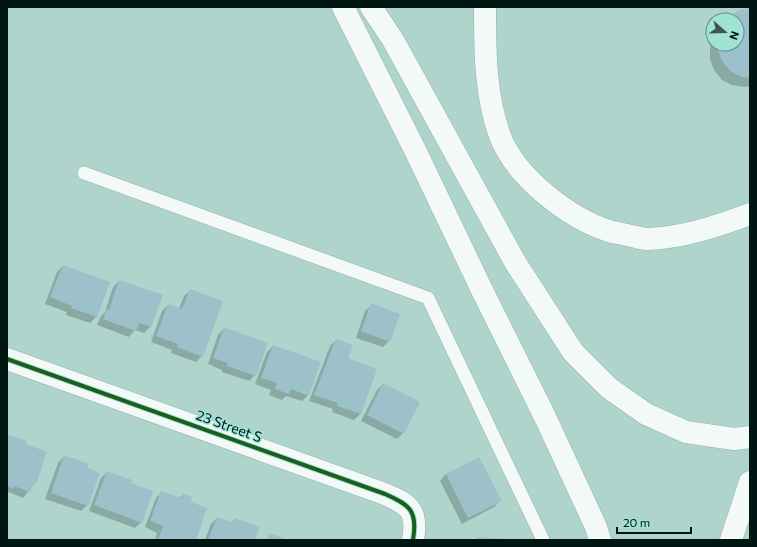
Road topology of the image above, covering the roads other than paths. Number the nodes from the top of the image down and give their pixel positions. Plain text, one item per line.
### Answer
1 (343, 7) edge
2 (371, 7) edge
3 (485, 7) edge
4 (497, 7) edge
5 (485, 53) junction
6 (84, 173) dead end
7 (750, 214) edge
8 (7, 359) edge
9 (750, 437) edge
10 (748, 489) edge
11 (413, 540) edge
12 (543, 540) edge
13 (600, 540) edge
14 (731, 540) edge

1 - 13 main road
2 - 9 main road
3 - 5 main road
4 - 5 main road
5 - 7 main road
6 - 12 lane
8 - 11 main road, 23 Street S
10 - 14 main road

